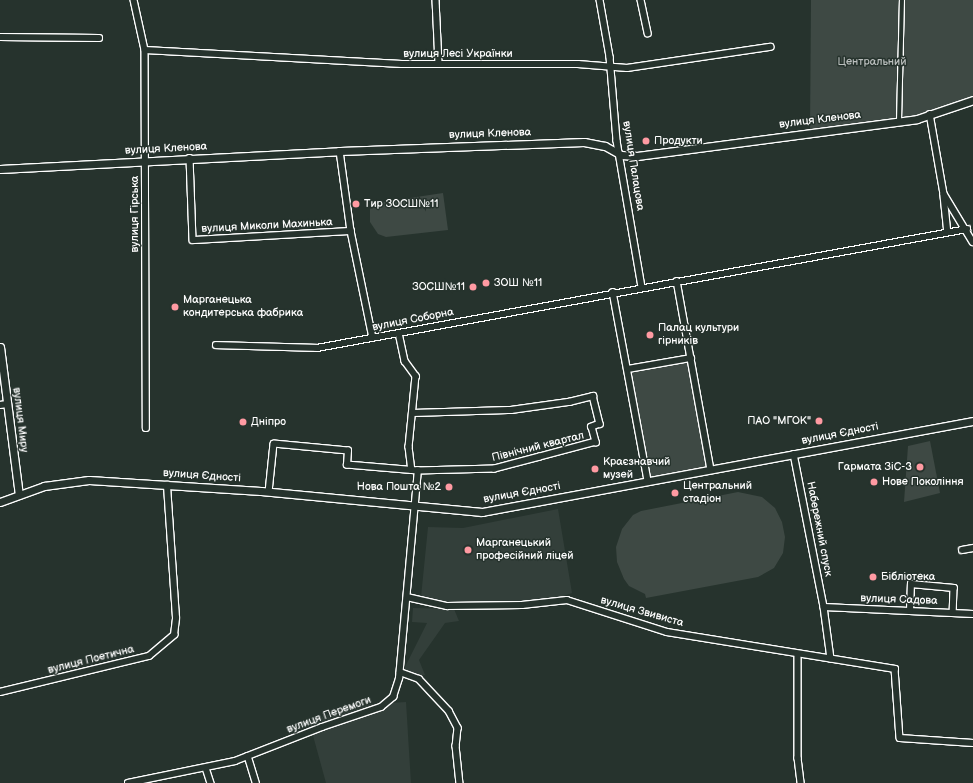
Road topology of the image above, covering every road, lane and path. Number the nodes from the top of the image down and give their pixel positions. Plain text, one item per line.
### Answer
1 (134, 0) edge
2 (436, 0) edge
3 (600, 0) edge
4 (641, 0) edge
5 (902, 0) edge
6 (648, 33) dead end
7 (0, 37) edge
8 (99, 38) dead end
9 (770, 47) dead end
10 (145, 50) junction
11 (439, 64) junction
12 (611, 68) junction
13 (973, 100) edge
14 (930, 114) junction
15 (899, 121) junction
16 (340, 151) junction
17 (621, 155) junction
18 (190, 158) junction
19 (145, 161) junction
20 (0, 169) edge
21 (944, 194) junction
22 (967, 229) junction
23 (351, 231) junction
24 (948, 232) junction
25 (973, 242) edge
26 (677, 281) junction
27 (642, 287) junction
28 (613, 292) junction
29 (399, 333) junction
30 (372, 338) junction
31 (216, 345) dead end
32 (0, 347) edge
33 (691, 358) junction
34 (628, 369) junction
35 (4, 404) edge
36 (414, 412) junction
37 (973, 421) edge
38 (146, 428) dead end
39 (794, 454) junction
40 (711, 470) junction
41 (415, 471) junction
42 (648, 481) junction
43 (167, 485) junction
44 (269, 492) junction
45 (19, 495) junction
46 (0, 502) edge
47 (415, 506) junction
48 (973, 548) edge
49 (962, 550) dead end
50 (407, 597) junction
51 (824, 607) junction
52 (910, 611) junction
53 (954, 613) junction
54 (973, 614) edge
55 (798, 654) junction
56 (831, 659) junction
57 (400, 672) junction
58 (0, 692) edge
59 (973, 744) edge
60 (248, 756) junction
61 (206, 768) junction
62 (128, 783) edge
63 (210, 783) edge
64 (256, 783) edge
65 (460, 783) edge
66 (801, 783) edge

1 - 10 street, вулиця Гірська
2 - 11 street
3 - 12 street, вулиця Палацова
4 - 6 street
5 - 15 street
7 - 8 street
9 - 12 street, вулиця Лесі Українки
10 - 11 street, вулиця Лесі Українки
10 - 19 street, вулиця Гірська
11 - 12 street, вулиця Лесі Українки
12 - 17 street, вулиця Палацова
13 - 14 street, вулиця Кленова
14 - 15 street, вулиця Кленова
14 - 21 street
15 - 17 street, вулиця Кленова
16 - 17 street, вулиця Кленова
16 - 18 street, вулиця Кленова
16 - 23 street
17 - 27 street, вулиця Палацова
18 - 19 street, вулиця Кленова
18 - 23 street, вулиця Миколи Махинька
19 - 20 street, вулиця Кленова
19 - 38 street, вулиця Гірська
21 - 22 street
21 - 24 street
22 - 24 street, вулиця Соборна
22 - 25 street
23 - 30 street
24 - 26 street, вулиця Соборна
26 - 27 street, вулиця Соборна
26 - 33 street
27 - 28 street, вулиця Соборна
28 - 29 street, вулиця Соборна
28 - 34 street
29 - 30 street, вулиця Соборна
29 - 36 street
30 - 31 street, вулиця Соборна
32 - 35 street, вулиця Миру
33 - 34 street
33 - 40 street
34 - 42 street
35 - 45 street, вулиця Миру
36 - 41 street
36 - 41 street, Північний квартал
37 - 39 street, вулиця Єдності
39 - 40 street, вулиця Єдності
39 - 51 street, Набережний спуск
40 - 42 street, вулиця Єдності
41 - 44 street, Північний квартал
41 - 47 street
42 - 47 street, вулиця Єдності
43 - 44 street, вулиця Єдності
43 - 45 street, вулиця Єдності
43 - 58 street, вулиця Поетична
44 - 47 street, вулиця Єдності
45 - 46 street, вулиця Єдності
47 - 50 street, вулиця Перемоги
48 - 49 street
50 - 55 street, вулиця Звивиста
50 - 57 street, вулиця Перемоги
51 - 52 street, вулиця Садова
51 - 56 street, Набережний спуск
52 - 53 street, вулиця Садова
52 - 53 street
53 - 54 street, вулиця Садова
55 - 56 street, вулиця Звивиста
55 - 66 street
56 - 59 street, вулиця Звивиста
57 - 60 street, вулиця Перемоги
57 - 65 street
60 - 61 street, вулиця Перемоги
60 - 64 street
61 - 62 street, вулиця Перемоги
61 - 63 street

